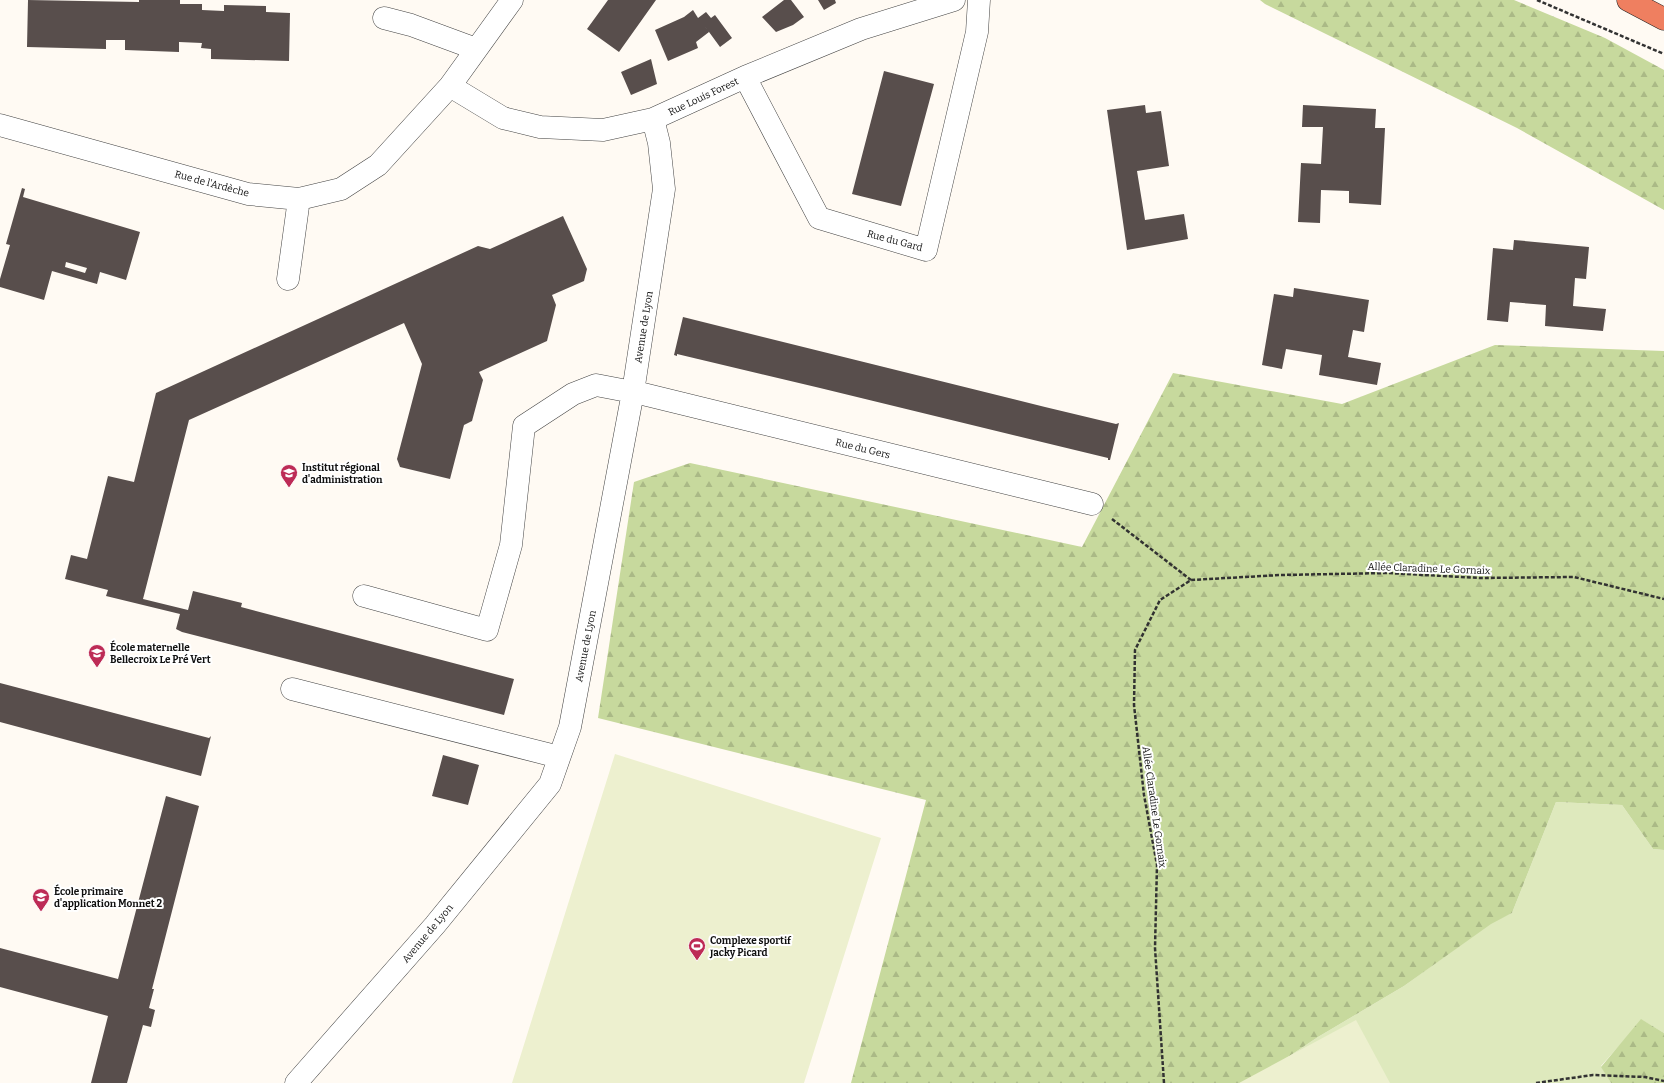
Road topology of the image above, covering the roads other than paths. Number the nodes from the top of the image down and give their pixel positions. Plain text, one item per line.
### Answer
1 (512, 0) edge
2 (954, 0) edge
3 (980, 0) edge
4 (1628, 0) edge
5 (384, 18) dead end
6 (1664, 19) edge
7 (476, 50) junction
8 (746, 77) junction
9 (450, 86) junction
10 (653, 119) junction
11 (0, 125) edge
12 (299, 198) junction
13 (288, 279) dead end
14 (633, 392) junction
15 (1092, 504) road end
16 (364, 596) dead end
17 (292, 689) dead end
18 (559, 758) junction
19 (296, 1083) edge

1 - 7 street, Rue de l'Ardèche
2 - 8 street, Rue Louis Forest
3 - 8 street, Rue du Gard
4 - 6 highway
5 - 7 street
7 - 9 street, Rue de l'Ardèche
8 - 10 street, Rue Louis Forest
9 - 10 street, Rue Louis Forest
9 - 12 street, Rue de l'Ardèche
10 - 14 street, Avenue de Lyon
11 - 12 street, Rue de l'Ardèche
12 - 13 street
14 - 15 street, Rue du Gers
14 - 16 street, Rue du Gers
14 - 18 street, Avenue de Lyon
17 - 18 street
18 - 19 street, Avenue de Lyon

